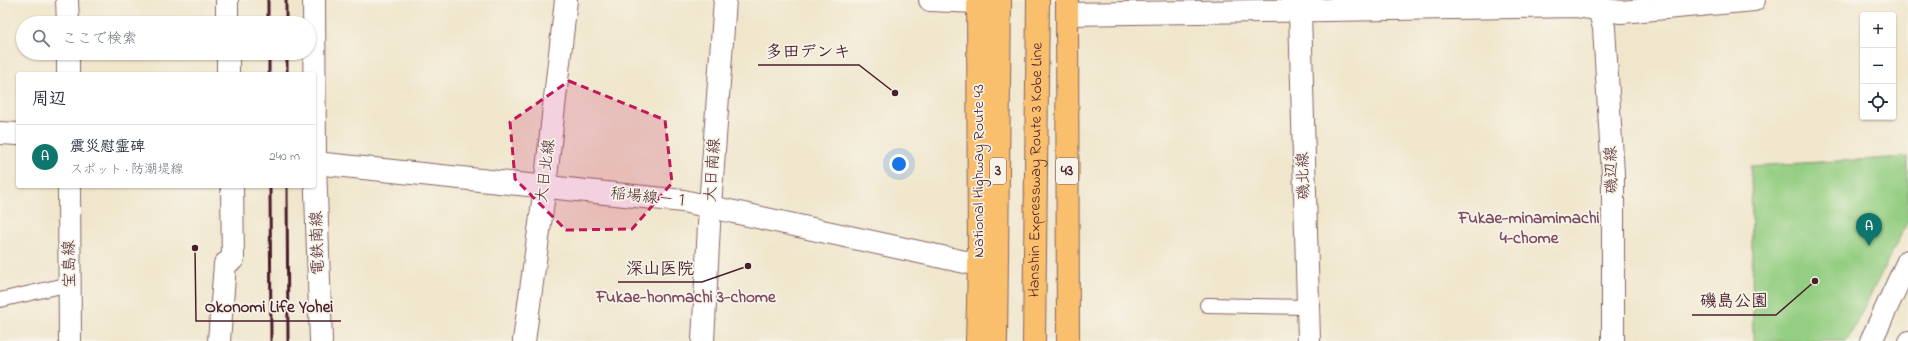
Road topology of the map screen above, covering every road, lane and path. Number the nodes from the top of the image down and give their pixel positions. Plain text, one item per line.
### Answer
1 (68, 0) edge
2 (227, 0) edge
3 (314, 0) edge
4 (566, 0) edge
5 (725, 0) edge
6 (930, 0) edge
7 (1000, 0) edge
8 (1038, 0) edge
9 (1754, 0) edge
10 (978, 1) edge
11 (1348, 4) edge
12 (1598, 4) edge
13 (1067, 7) edge
14 (1300, 11) junction
15 (68, 16) edge
16 (227, 16) edge
17 (314, 16) edge
18 (68, 60) edge
19 (228, 60) edge
20 (314, 60) edge
21 (68, 72) edge
22 (228, 72) edge
23 (314, 72) edge
24 (0, 133) edge
25 (16, 134) edge
26 (316, 163) edge
27 (545, 187) junction
28 (69, 188) edge
29 (232, 188) edge
30 (316, 188) edge
31 (710, 206) junction
32 (1908, 261) edge
33 (979, 265) junction
34 (70, 284) junction
35 (0, 300) edge
36 (1207, 305) dead end
37 (1308, 307) junction
38 (1908, 338) edge
39 (70, 341) edge
40 (219, 341) edge
41 (321, 341) edge
42 (524, 341) edge
43 (703, 341) edge
44 (977, 341) edge
45 (996, 341) edge
46 (1034, 341) edge
47 (1068, 341) edge
48 (1309, 341) edge
49 (1612, 341) edge
50 (1871, 341) edge
51 (1906, 341) edge

1 - 15 street
2 - 16 street
3 - 17 street, 電鉄南線
4 - 27 street, 大日北線
5 - 31 street, 大日南線
6 - 10 street
7 - 45 highway, 3
8 - 46 highway, Hanshin Expressway Route 3 Kobe Line
9 - 12 street
10 - 33 highway, National Highway Route 43
11 - 12 street
11 - 14 street
12 - 49 street, 磯辺線
13 - 14 street
13 - 47 highway, 43
14 - 37 street, 磯北線
18 - 21 street
19 - 22 street
20 - 23 street, 電鉄南線
24 - 25 street
26 - 27 street, 稲場線－１
27 - 31 street, 稲場線－１
27 - 42 street, 大日北線
28 - 34 street, 宝島線
29 - 40 street
30 - 41 street, 電鉄南線
31 - 33 street, 稲場線－１
31 - 43 street, 大日南線
32 - 50 street
33 - 44 highway, National Highway Route 43
34 - 35 lane
34 - 39 street, 宝島線
36 - 37 lane
37 - 48 street, 磯北線
38 - 51 lane

